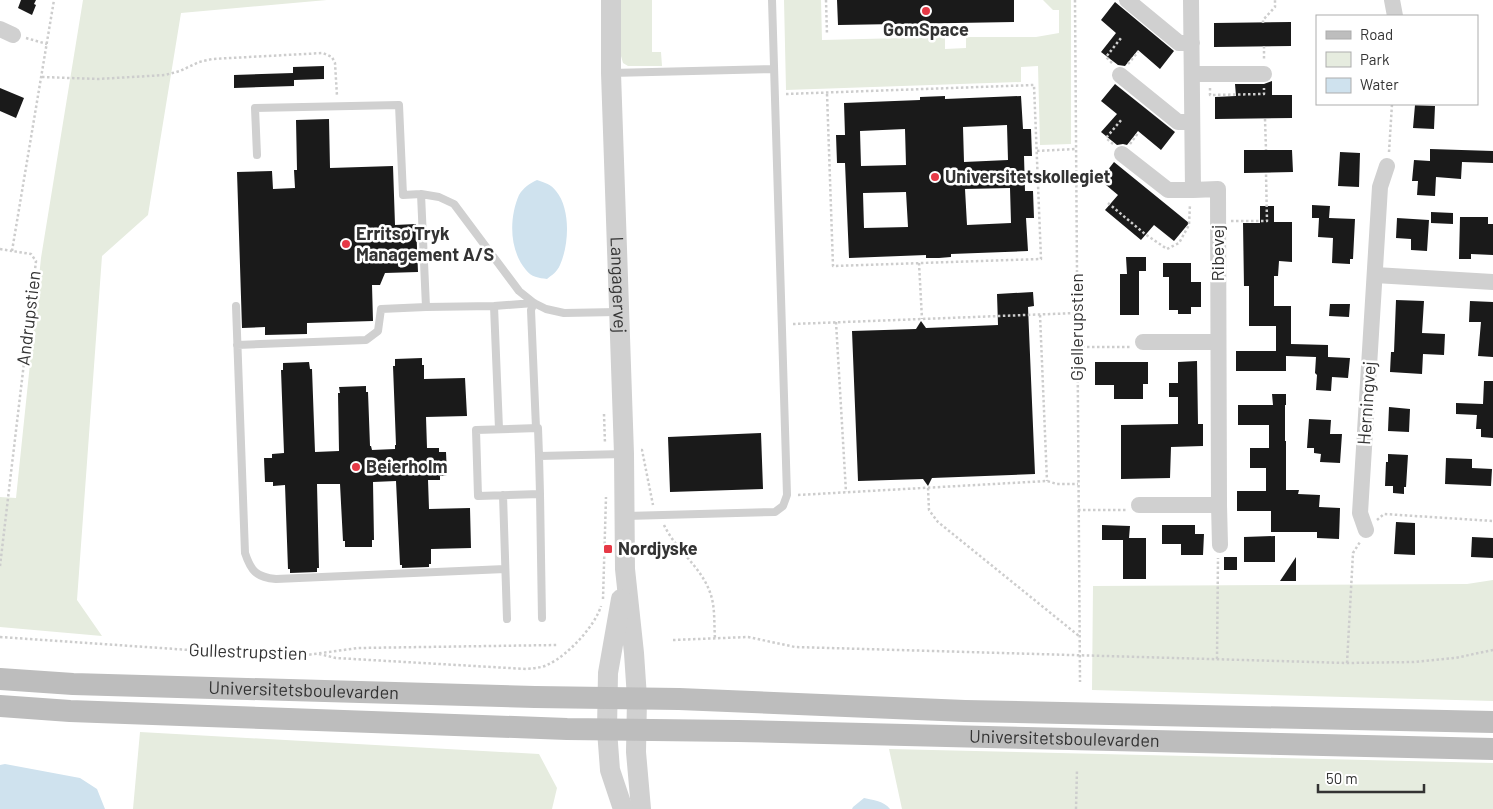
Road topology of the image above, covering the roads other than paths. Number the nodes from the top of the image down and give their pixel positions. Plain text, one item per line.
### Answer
1 (611, 0) edge
2 (772, 0) edge
3 (1127, 0) edge
4 (1191, 0) edge
5 (1392, 0) edge
6 (1395, 15) edge
7 (1192, 43) junction
8 (774, 69) junction
9 (1119, 70) road end
10 (611, 73) junction
11 (1192, 74) junction
12 (1264, 74) dead end
13 (1192, 122) junction
14 (1122, 154) road end
15 (257, 155) dead end
16 (1387, 166) road end
17 (1193, 190) junction
18 (421, 194) junction
19 (1375, 275) junction
20 (1493, 282) edge
21 (534, 303) junction
22 (236, 306) dead end
23 (494, 306) junction
24 (426, 307) junction
25 (620, 312) junction
26 (1143, 342) road end
27 (1218, 342) junction
28 (237, 345) junction
29 (536, 428) junction
30 (499, 429) junction
31 (632, 452) junction
32 (539, 456) junction
33 (540, 494) junction
34 (503, 495) junction
35 (1139, 505) road end
36 (1219, 505) junction
37 (625, 516) junction
38 (1366, 530) road end
39 (1220, 545) road end
40 (505, 569) junction
41 (625, 570) junction
42 (542, 618) dead end
43 (507, 619) dead end
44 (0, 678) edge
45 (0, 706) edge
46 (608, 714) junction
47 (637, 714) junction
48 (1493, 722) edge
49 (1493, 749) edge
50 (623, 809) edge
51 (641, 809) edge

1 - 10 street, Langagervej
2 - 8 lane
3 - 7 street
4 - 7 street
5 - 6 street
7 - 11 street
8 - 10 lane
8 - 37 lane
9 - 13 street
10 - 25 street, Langagervej
11 - 12 street
11 - 13 street
13 - 17 street
14 - 17 street, Ribevej
15 - 18 lane
16 - 19 street, Herningvej
17 - 27 street, Ribevej
18 - 21 lane
18 - 24 lane
19 - 20 street
19 - 38 street, Herningvej
21 - 23 lane
21 - 25 lane
21 - 29 lane
22 - 28 lane
23 - 24 lane
23 - 30 lane
24 - 28 lane
25 - 31 street, Langagervej
26 - 27 street
27 - 36 street, Ribevej
28 - 40 lane
29 - 30 lane
29 - 32 lane
30 - 34 lane
31 - 32 lane
31 - 37 street, Langagervej
32 - 33 lane
33 - 34 lane
33 - 42 lane
34 - 40 lane
35 - 36 street
36 - 39 street, Ribevej
37 - 41 street, Langagervej
40 - 43 lane
41 - 46 street, Langagervej
41 - 47 street, Langagervej
44 - 46 main road, Universitetsboulevarden
45 - 46 main road, Universitetsboulevarden
46 - 47 main road
46 - 47 main road
46 - 50 street, Langagervej
47 - 48 main road, Universitetsboulevarden
47 - 49 main road, Universitetsboulevarden
47 - 51 street, Langagervej

